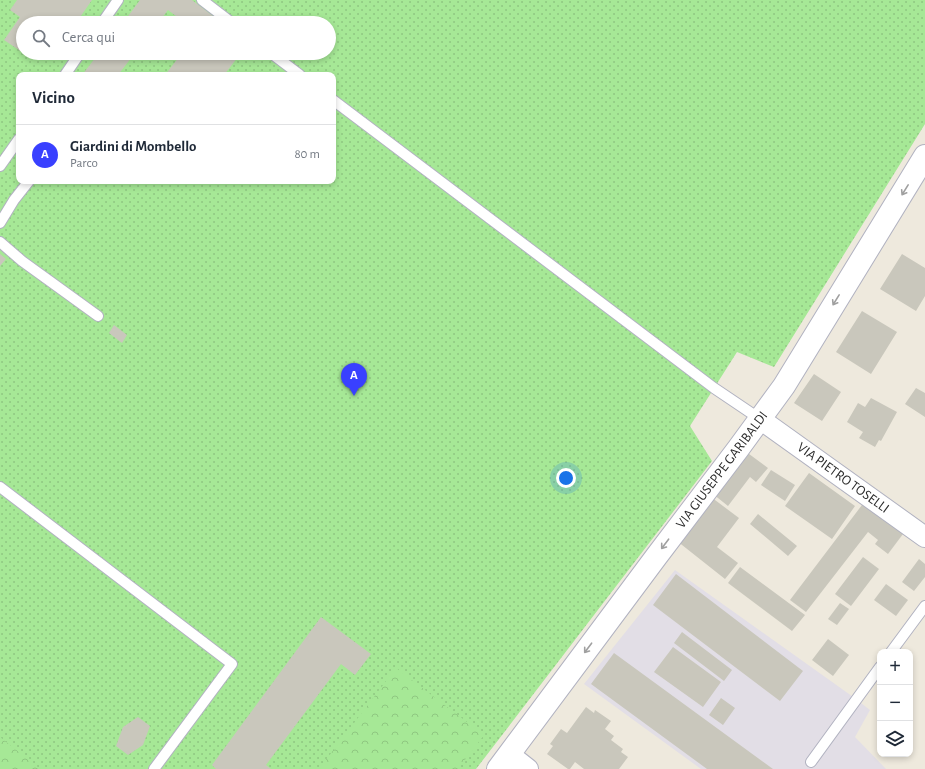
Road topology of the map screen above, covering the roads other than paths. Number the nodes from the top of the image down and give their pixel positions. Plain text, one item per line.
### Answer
1 (118, 0) edge
2 (202, 0) edge
3 (107, 16) edge
4 (223, 16) edge
5 (75, 60) edge
6 (280, 60) edge
7 (67, 72) edge
8 (296, 72) edge
9 (336, 102) edge
10 (16, 143) edge
11 (925, 156) edge
12 (0, 166) edge
13 (27, 184) edge
14 (0, 223) edge
15 (0, 242) edge
16 (98, 316) dead end
17 (760, 419) junction
18 (0, 487) edge
19 (925, 537) edge
20 (925, 606) edge
21 (893, 649) edge
22 (877, 671) edge
23 (504, 762) edge
24 (811, 762) dead end
25 (154, 769) edge
26 (528, 769) edge

1 - 3 lane
2 - 4 lane
5 - 7 lane
6 - 8 lane
9 - 17 lane
10 - 12 lane
11 -> 17 street, VIA GIUSEPPE GARIBALDI
13 - 14 lane
15 - 16 lane
17 - 19 street, VIA PIETRO TOSELLI
17 -> 23 street, VIA GIUSEPPE GARIBALDI
18 - 25 lane
20 - 21 lane
22 - 24 lane
23 - 26 street

